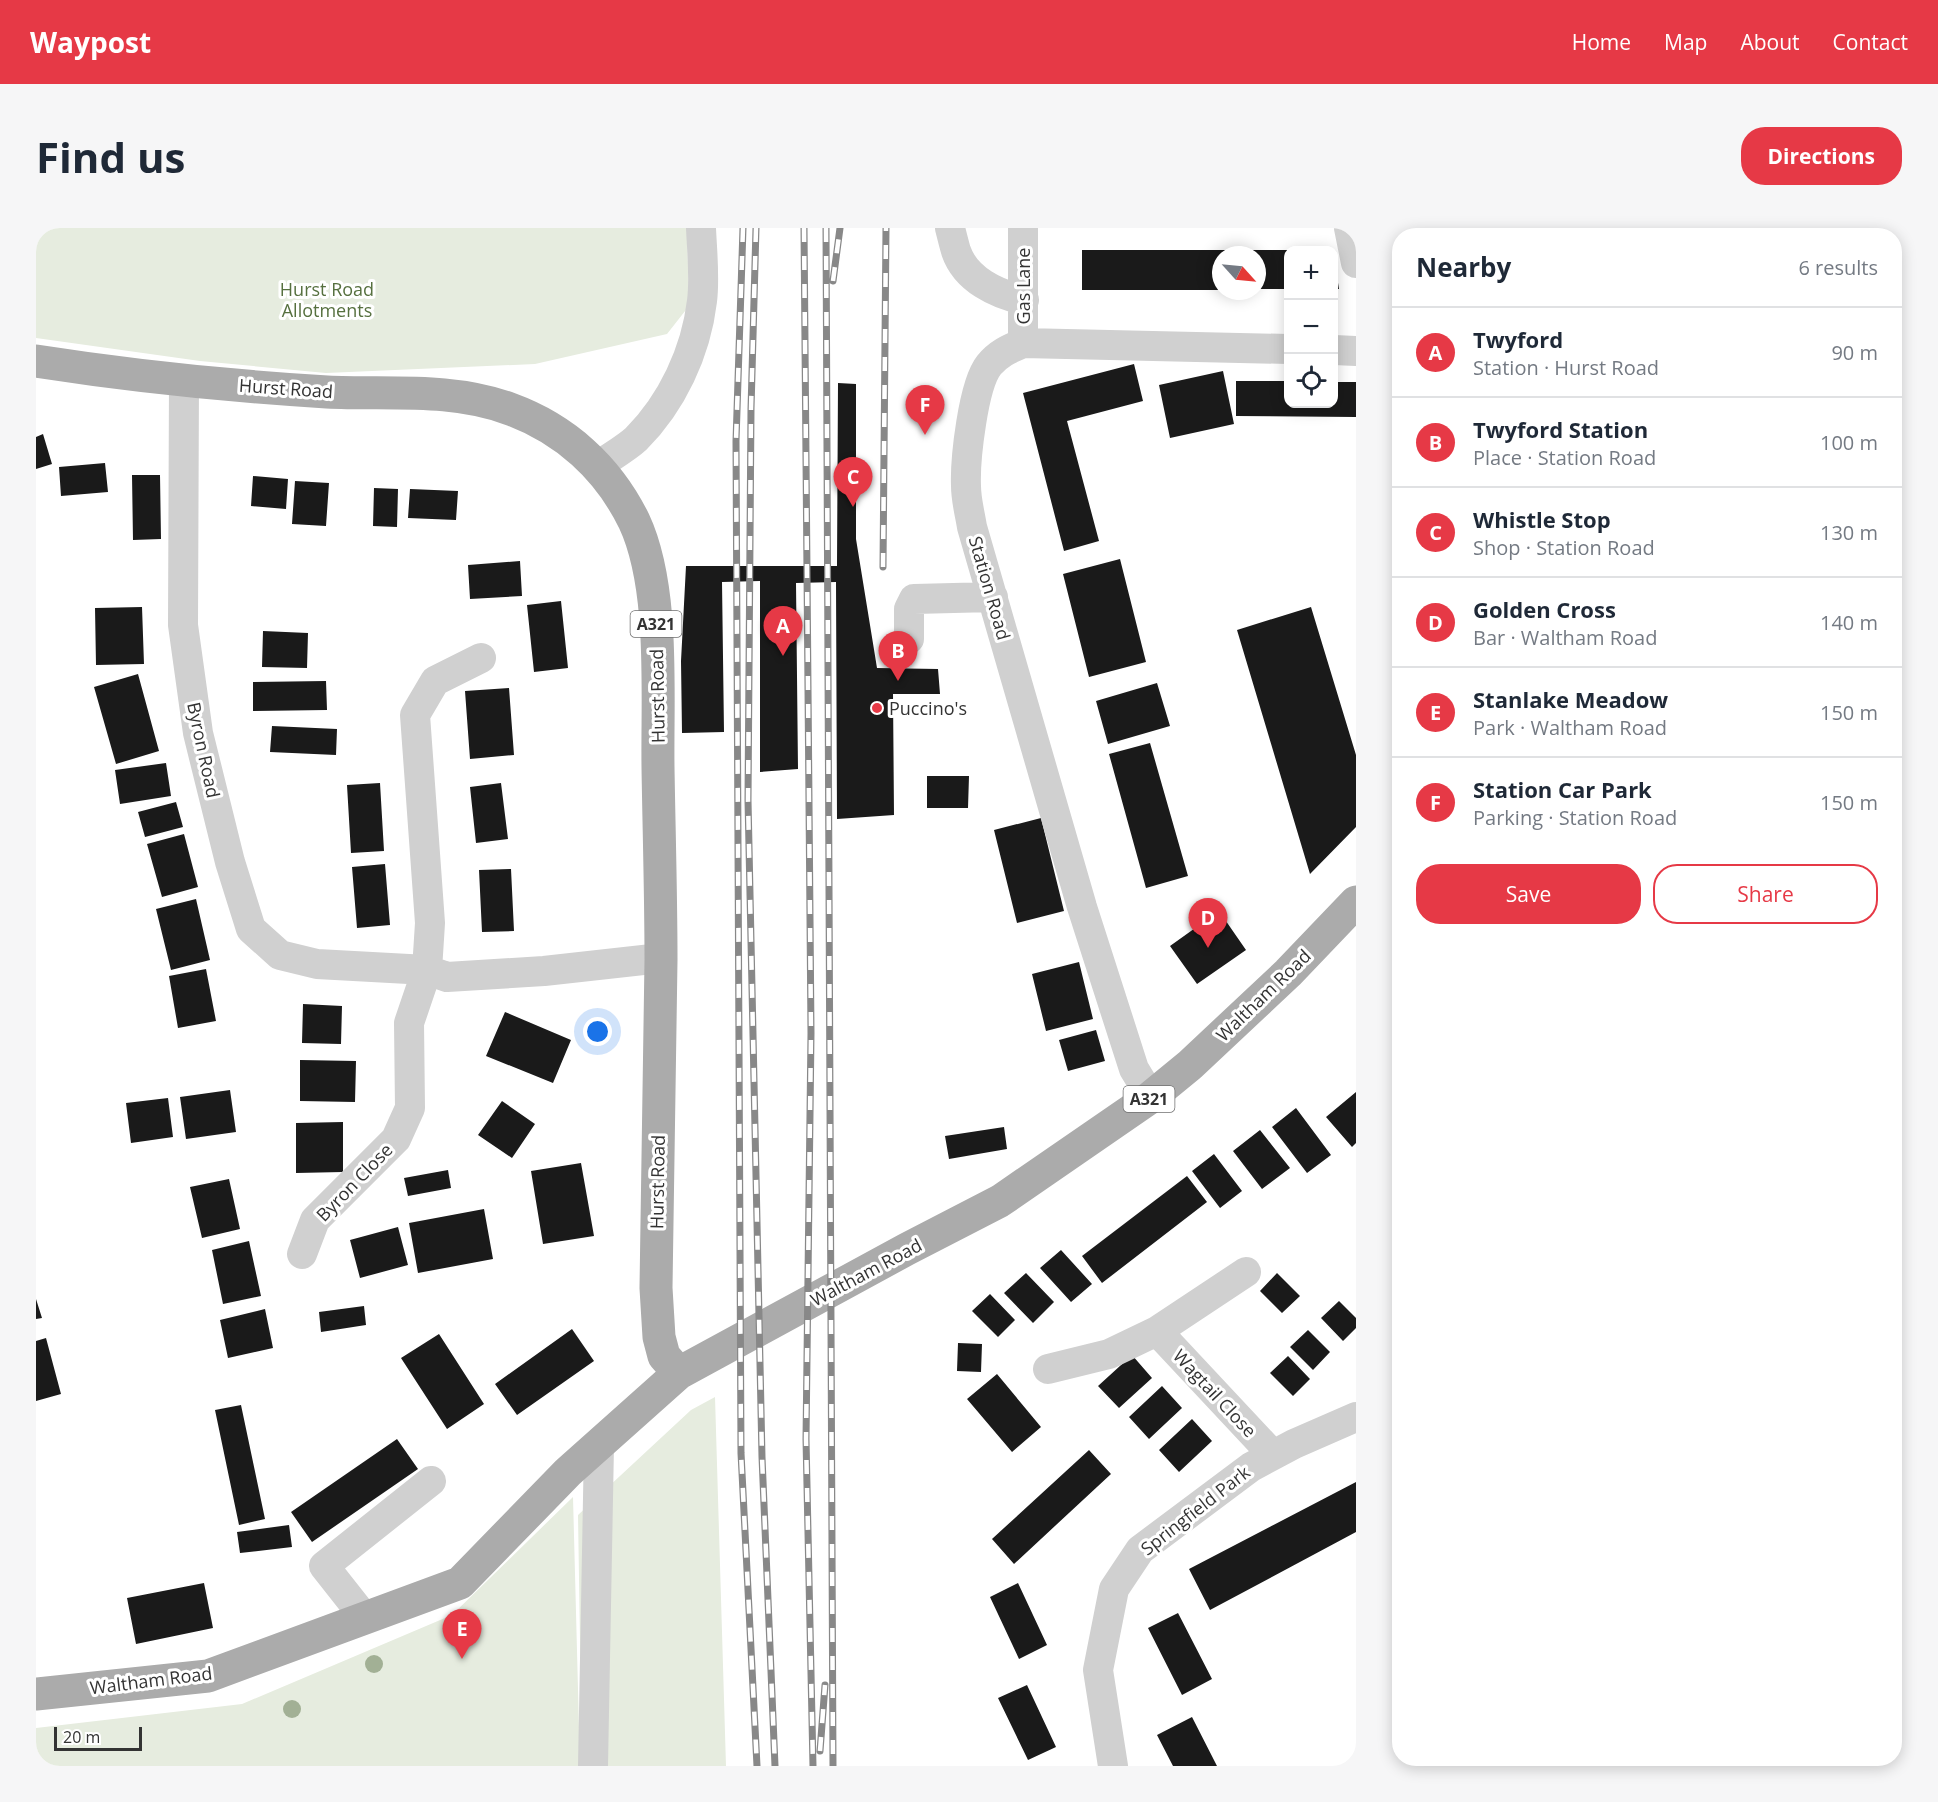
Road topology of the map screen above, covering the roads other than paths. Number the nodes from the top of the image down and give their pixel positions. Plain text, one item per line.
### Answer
1 (701, 228) edge
2 (950, 228) edge
3 (1023, 228) edge
4 (1349, 228) edge
5 (1356, 263) edge
6 (1024, 300) junction
7 (1023, 343) junction
8 (1284, 349) edge
9 (1338, 350) edge
10 (1356, 351) edge
11 (36, 361) edge
12 (184, 380) junction
13 (598, 466) junction
14 (993, 597) junction
15 (909, 639) dead end
16 (481, 658) dead end
17 (1356, 902) edge
18 (661, 958) junction
19 (427, 970) junction
20 (1151, 1097) junction
21 (302, 1254) dead end
22 (1246, 1272) dead end
23 (1157, 1331) junction
24 (1048, 1369) dead end
25 (679, 1373) junction
26 (1356, 1418) edge
27 (598, 1445) junction
28 (1273, 1455) junction
29 (431, 1481) dead end
30 (365, 1618) junction
31 (36, 1694) edge
32 (593, 1766) edge
33 (1113, 1766) edge

1 - 13 street
2 - 6 street
3 - 6 street, Gas Lane
4 - 5 street
6 - 7 street, Gas Lane
7 - 8 street, Station Road
7 - 14 street, Station Road
9 - 10 street
11 - 12 main road, Hurst Road / A321
12 - 13 main road, Hurst Road / A321
12 - 19 street, Byron Road
13 - 18 main road, Hurst Road / A321
14 - 15 street
14 - 20 street, Station Road
16 - 19 street
17 - 20 main road, Waltham Road / A321
18 - 19 street, Byron Road
18 - 25 main road, Hurst Road / A321
19 - 21 street, Byron Close
20 - 25 main road, Waltham Road / A321
22 - 23 street, Wagtail Close
23 - 24 street, Wagtail Close
23 - 28 street, Wagtail Close
25 - 27 main road, Waltham Road
26 - 28 street, Springfield Park
27 - 30 main road, Waltham Road
27 - 32 street
28 - 33 street, Springfield Park
29 - 30 street
30 - 31 main road, Waltham Road

